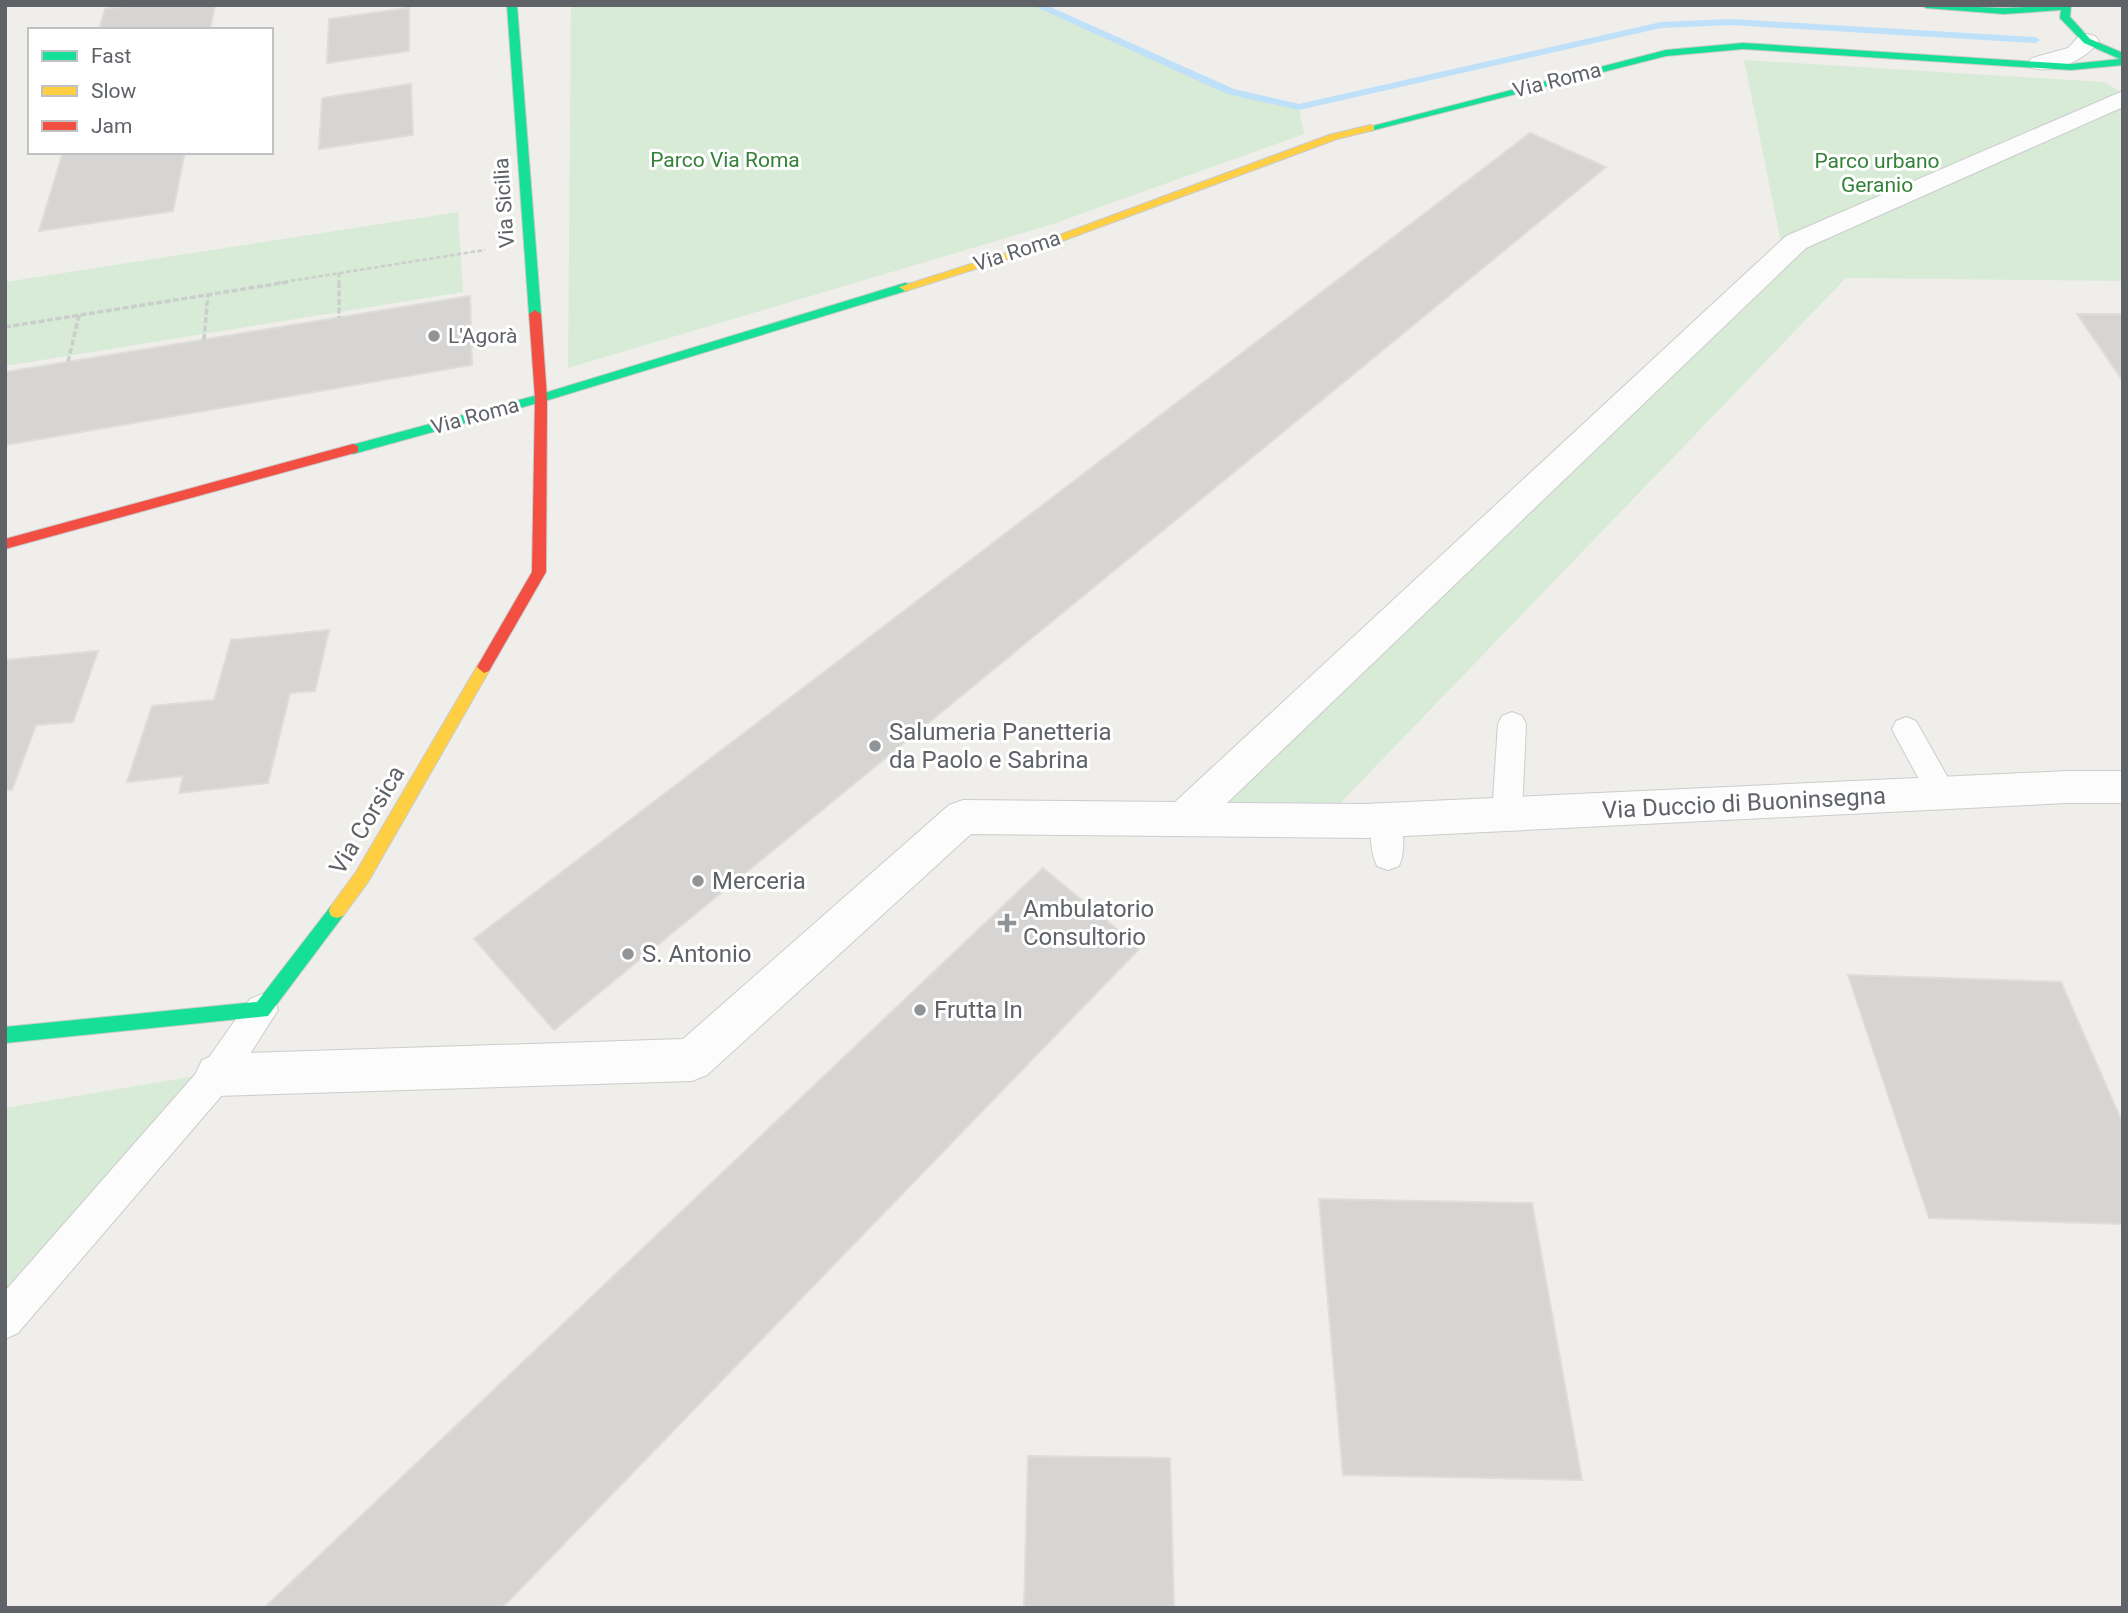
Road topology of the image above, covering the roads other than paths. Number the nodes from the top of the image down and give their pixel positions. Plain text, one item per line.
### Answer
1 (512, 5) edge
2 (1926, 5) edge
3 (2066, 6) edge
4 (2004, 11) junction
5 (2078, 34) junction
6 (2123, 59) edge
7 (2039, 63) junction
8 (2123, 98) edge
9 (541, 398) junction
10 (5, 544) edge
11 (1512, 724) dead end
12 (1906, 729) dead end
13 (2123, 787) edge
14 (1942, 794) junction
15 (1507, 814) junction
16 (1184, 819) junction
17 (262, 1010) junction
18 (5, 1035) edge
19 (217, 1075) junction
20 (5, 1320) edge

1 - 9 street, Via Sicilia
2 - 4 street
3 - 4 street
3 - 5 street
4 - 5 street
5 - 6 street
5 - 7 street, Via Roma
6 - 7 street, Via Roma
7 - 9 street, Via Roma
8 - 16 street
9 - 10 street, Via Roma
9 - 17 street, Via Corsica
11 - 15 lane
12 - 14 lane
13 - 14 street, Via Duccio di Buoninsegna
14 - 15 street, Via Duccio di Buoninsegna
15 - 16 street, Via Duccio di Buoninsegna
16 - 19 street, Via Duccio di Buoninsegna
17 - 18 street
17 - 19 lane
19 - 20 lane

